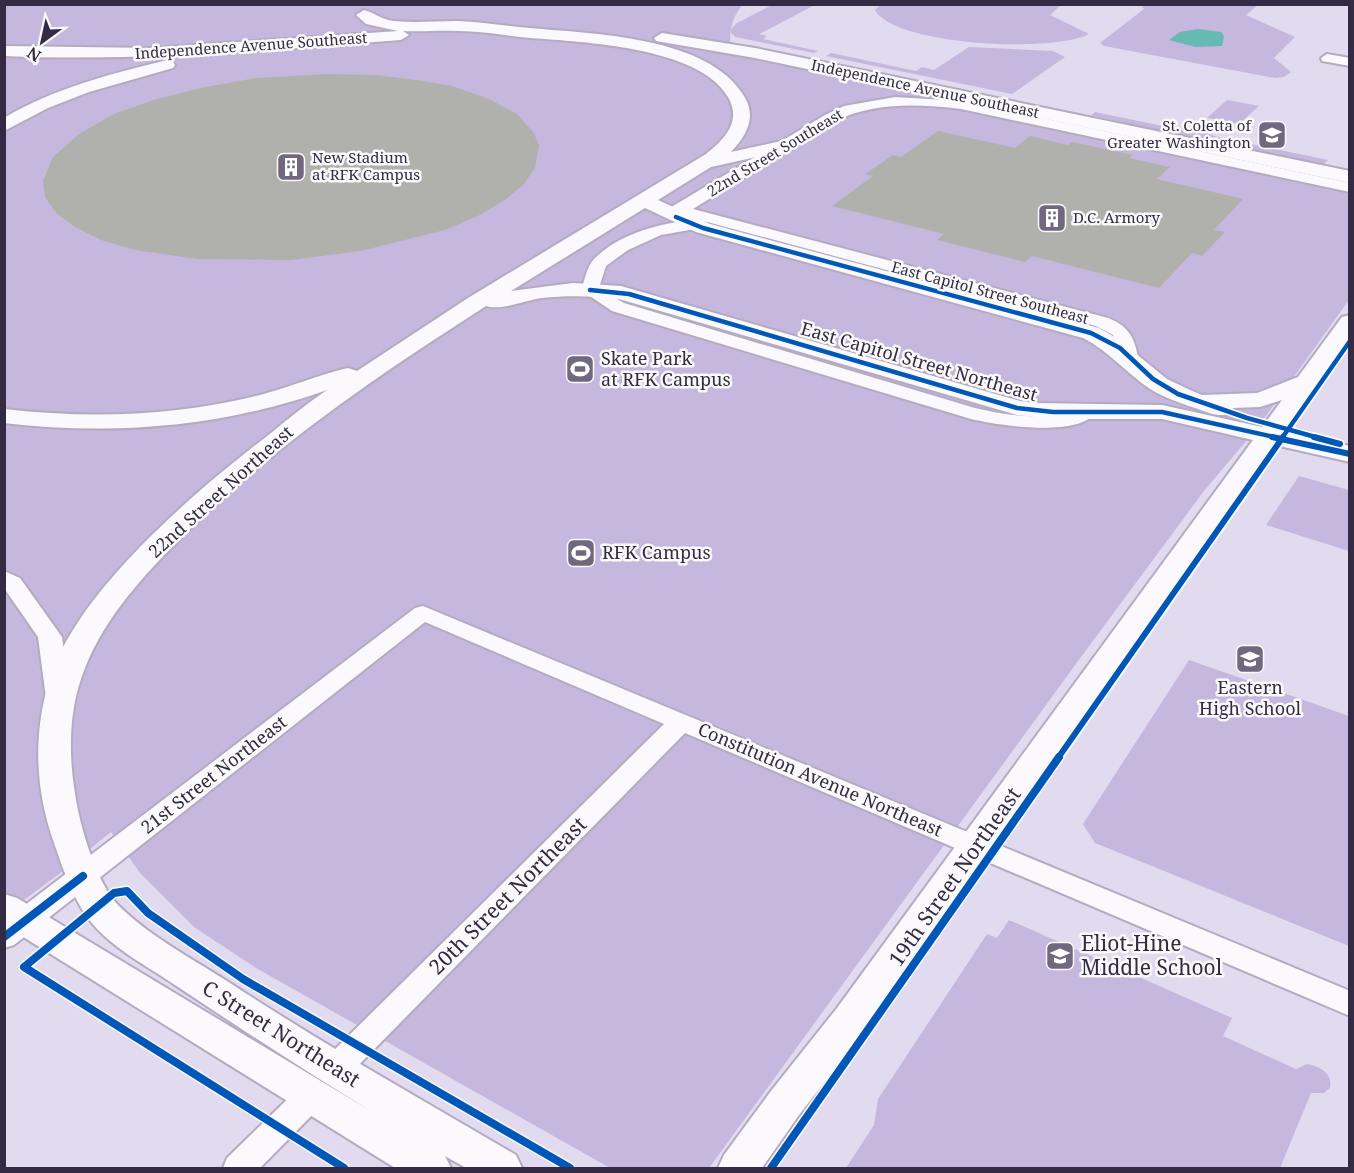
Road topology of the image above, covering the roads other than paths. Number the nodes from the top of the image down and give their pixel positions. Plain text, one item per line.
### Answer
1 (364, 15) dead end
2 (497, 31) junction
3 (570, 33) junction
4 (141, 37) dead end
5 (4, 45) edge
6 (288, 45) junction
7 (4, 51) edge
8 (671, 54) joint
9 (1327, 58) dead end
10 (1350, 62) edge
11 (916, 94) junction
12 (4, 126) edge
13 (786, 145) junction
14 (1210, 153) junction
15 (705, 164) junction
16 (1350, 177) edge
17 (676, 182) junction
18 (1350, 188) edge
19 (645, 201) junction
20 (676, 213) junction
21 (695, 225) junction
22 (587, 236) joint
23 (853, 256) junction
24 (816, 258) junction
25 (521, 276) junction
26 (590, 290) junction
27 (464, 313) junction
28 (1350, 322) edge
29 (392, 357) junction
30 (1129, 357) junction
31 (908, 377) junction
32 (860, 379) junction
33 (1307, 382) junction
34 (330, 399) junction
35 (1202, 402) junction
36 (255, 404) junction
37 (1085, 414) junction
38 (4, 416) edge
39 (1271, 431) junction
40 (1350, 452) edge
41 (4, 578) edge
42 (423, 612) joint
43 (59, 706) junction
44 (681, 722) junction
45 (975, 846) junction
46 (83, 876) junction
47 (11, 922) edge
48 (1350, 1004) edge
49 (323, 1082) junction
50 (238, 1168) edge
51 (430, 1168) edge
52 (501, 1168) edge
53 (739, 1168) edge

1 - 2 main road
2 - 3 main road, Independence Avenue Southeast
2 - 6 main road, Independence Avenue Southeast
3 - 8 main road, Independence Avenue Southeast
3 - 11 main road, Independence Avenue Southeast
4 - 5 main road
6 - 7 main road, Independence Avenue Southeast
6 - 12 main road
8 - 15 main road, 22nd Street Southeast
9 - 10 street
11 - 13 street, 22nd Street Southeast
11 - 14 main road, Independence Avenue Southeast
13 - 15 main road
13 - 20 street, 22nd Street Southeast
14 - 16 main road, Independence Avenue Southeast
14 - 18 street, Independence Avenue Southeast
15 - 17 main road, 22nd Street Southeast
17 - 19 main road, 22nd Street Southeast
17 - 20 main road
19 - 20 main road
19 - 22 main road, 22nd Street Southeast
20 - 21 main road, East Capitol Street Southeast
20 - 23 street, East Capitol Street Southeast
21 - 24 main road, East Capitol Street Southeast
21 - 26 street
22 - 25 main road, 22nd Street Northeast
23 - 24 main road
23 - 30 street, East Capitol Street Southeast
24 - 30 main road, East Capitol Street Southeast
25 - 26 main road
25 - 27 main road, 22nd Street Northeast
26 - 27 main road, East Capitol Street Northeast
26 - 31 main road, East Capitol Street Northeast
26 - 32 street, East Capitol Street Northeast
27 - 29 main road, 22nd Street Northeast
28 - 33 main road, 19th Street Northeast
29 - 34 main road, 22nd Street Northeast
29 - 36 main road
30 - 35 main road, East Capitol Street Southeast
30 - 37 main road
31 - 32 main road
31 - 37 main road, East Capitol Street Northeast
32 - 37 street, East Capitol Street Northeast
33 - 35 main road
33 - 39 main road, 19th Street Northeast
34 - 36 main road
34 - 43 main road, 22nd Street Northeast
35 - 39 main road, East Capitol Street Southeast
36 - 38 main road
37 - 39 main road, East Capitol Street Northeast
39 - 40 main road, East Capitol Street Northeast
39 - 45 main road, 19th Street Northeast
41 - 43 street
42 - 44 street, Constitution Avenue Northeast
42 - 46 street, 21st Street Northeast
43 - 46 main road, 22nd Street Northeast
44 - 45 street, Constitution Avenue Northeast
44 - 49 street, 20th Street Northeast
45 - 48 street, Constitution Avenue Northeast
45 - 53 main road, 19th Street Northeast
46 - 47 street, 21st Street Northeast
46 - 49 main road, C Street Northeast
47 - 49 main road, C Street Northeast
49 - 50 street, 20th Street Northeast
49 - 51 main road, C Street Northeast
49 - 52 main road, C Street Northeast

